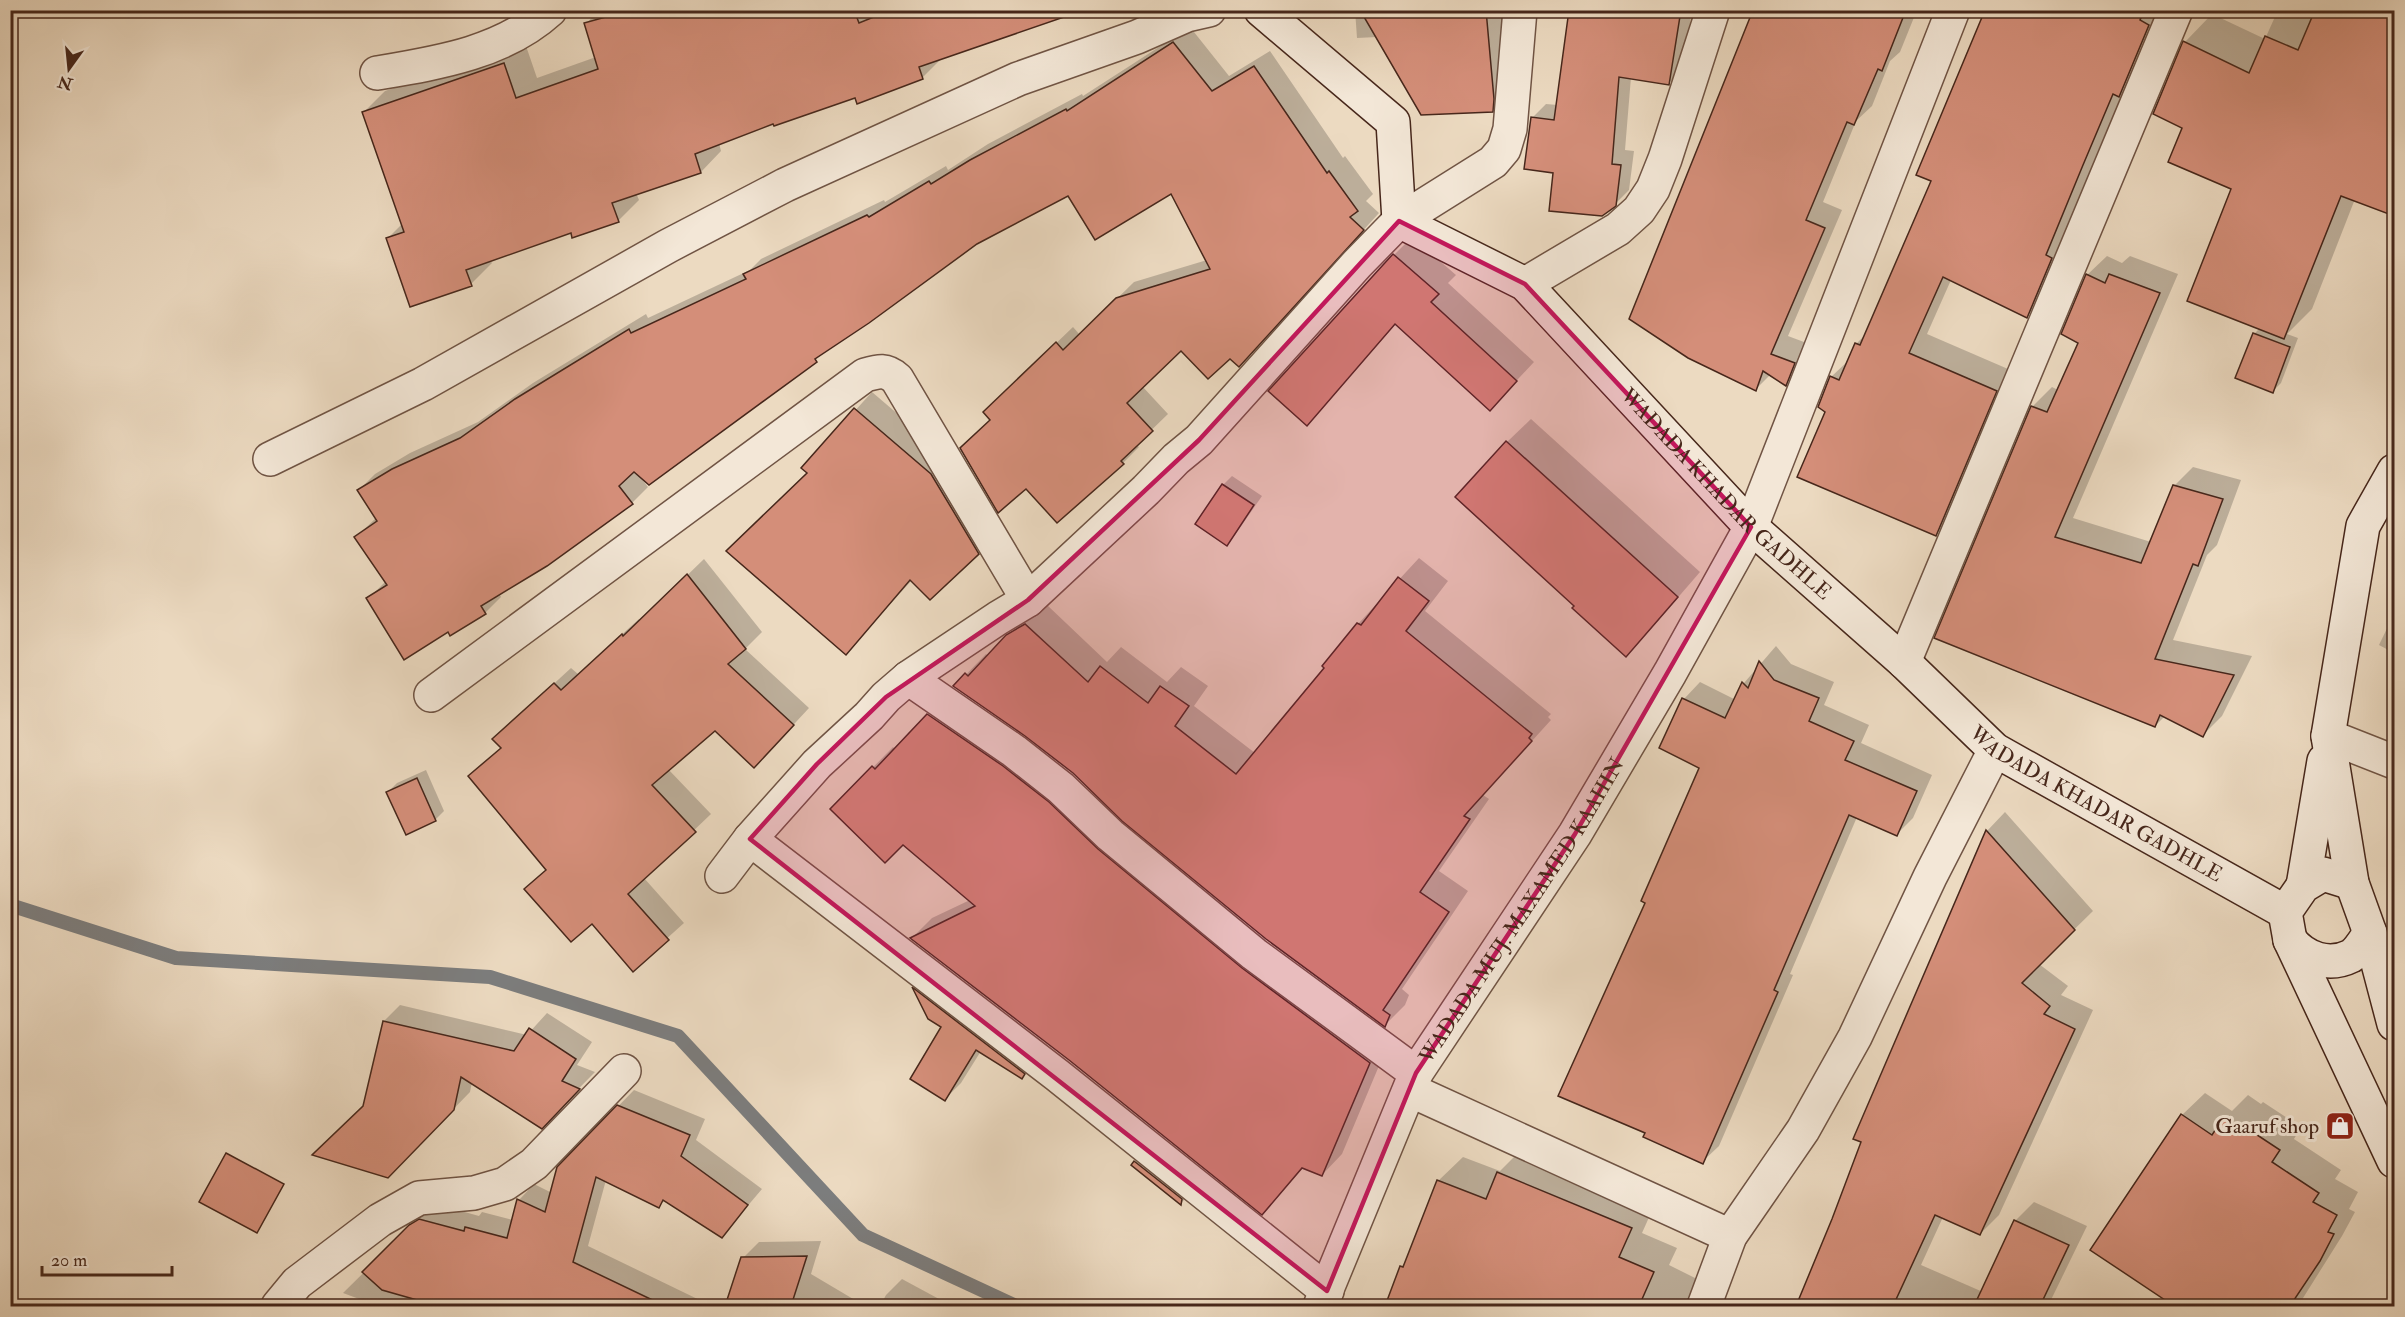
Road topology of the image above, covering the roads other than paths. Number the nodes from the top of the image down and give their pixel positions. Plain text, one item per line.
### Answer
1 (550, 10) edge
2 (1209, 10) edge
3 (1261, 10) edge
4 (1520, 10) edge
5 (1713, 10) edge
6 (1953, 10) edge
7 (2176, 10) edge
8 (377, 74) dead end
9 (1399, 222) junction
10 (1525, 284) junction
11 (270, 459) dead end
12 (2394, 471) edge
13 (1751, 527) junction
14 (1028, 600) junction
15 (1904, 662) junction
16 (908, 678) junction
17 (431, 695) dead end
18 (2328, 736) junction
19 (1995, 750) junction
20 (2394, 762) edge
21 (750, 839) junction
22 (722, 876) dead end
23 (2352, 883) junction
24 (2293, 913) junction
25 (2370, 933) junction
26 (2394, 1024) edge
27 (624, 1071) dead end
28 (1413, 1081) junction
29 (2394, 1161) edge
30 (1730, 1236) junction
31 (1324, 1299) edge
32 (278, 1306) edge
33 (1704, 1306) edge

1 - 8 street
2 - 11 street
3 - 9 street
4 - 9 street
5 - 10 street
6 - 13 street, WADADA MUJ. MAXAMED KAAHIN
7 - 15 street
9 - 10 street, WADADA KHADAR GADHLE
9 - 14 street
10 - 13 street, WADADA KHADAR GADHLE
12 - 18 street
13 - 15 street, WADADA KHADAR GADHLE
13 - 28 street, WADADA MUJ. MAXAMED KAAHIN
14 - 16 street
14 - 17 street
15 - 19 street, WADADA KHADAR GADHLE
16 - 21 street
16 - 28 street
18 - 20 street
18 - 23 street
18 - 24 street
19 - 24 street, WADADA KHADAR GADHLE
19 - 30 street
21 - 22 street
21 - 31 street
23 - 24 street
23 - 25 street
24 - 25 street
24 - 29 street
25 - 26 street
27 - 32 street
28 - 30 street
28 - 31 street, WADADA MUJ. MAXAMED KAAHIN
30 - 33 street

